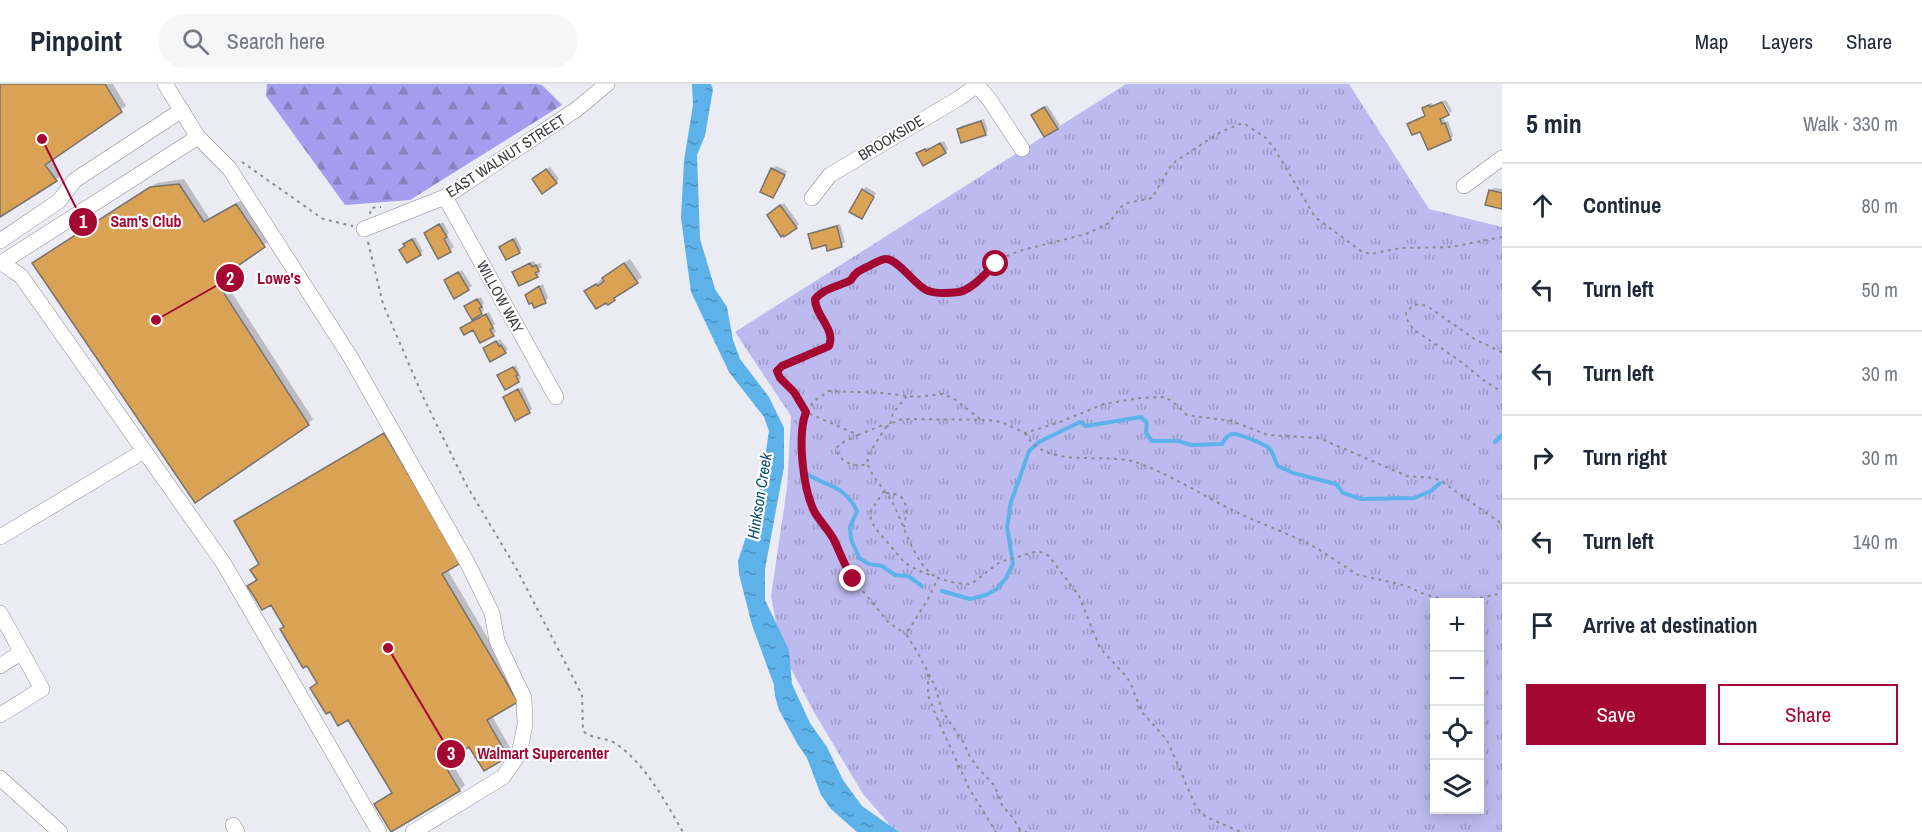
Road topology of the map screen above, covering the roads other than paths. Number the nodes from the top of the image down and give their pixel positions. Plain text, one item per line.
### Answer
1 (165, 84) edge
2 (607, 84) edge
3 (977, 85) edge
4 (182, 110) junction
5 (198, 137) junction
6 (1023, 149) dead end
7 (1502, 158) edge
8 (1464, 186) dead end
9 (445, 197) junction
10 (812, 198) dead end
11 (364, 228) road end
12 (0, 241) edge
13 (1, 263) edge
14 (556, 398) dead end
15 (144, 451) junction
16 (0, 537) edge
17 (0, 613) edge
18 (22, 652) junction
19 (0, 666) edge
20 (0, 715) edge
21 (0, 778) edge
22 (60, 832) edge
23 (379, 832) edge
24 (413, 832) edge

1 - 4 street
2 - 9 street, EAST WALNUT STREET
3 - 6 street
3 - 10 street, BROOKSIDE
4 - 5 street
4 - 12 street
5 - 13 street
5 - 24 street
7 - 8 street
9 - 11 street, EAST WALNUT STREET
9 - 14 street, WILLOW WAY
13 - 15 street
15 - 16 street
15 - 23 street
17 - 18 street
18 - 19 street
18 - 20 street
21 - 22 street

